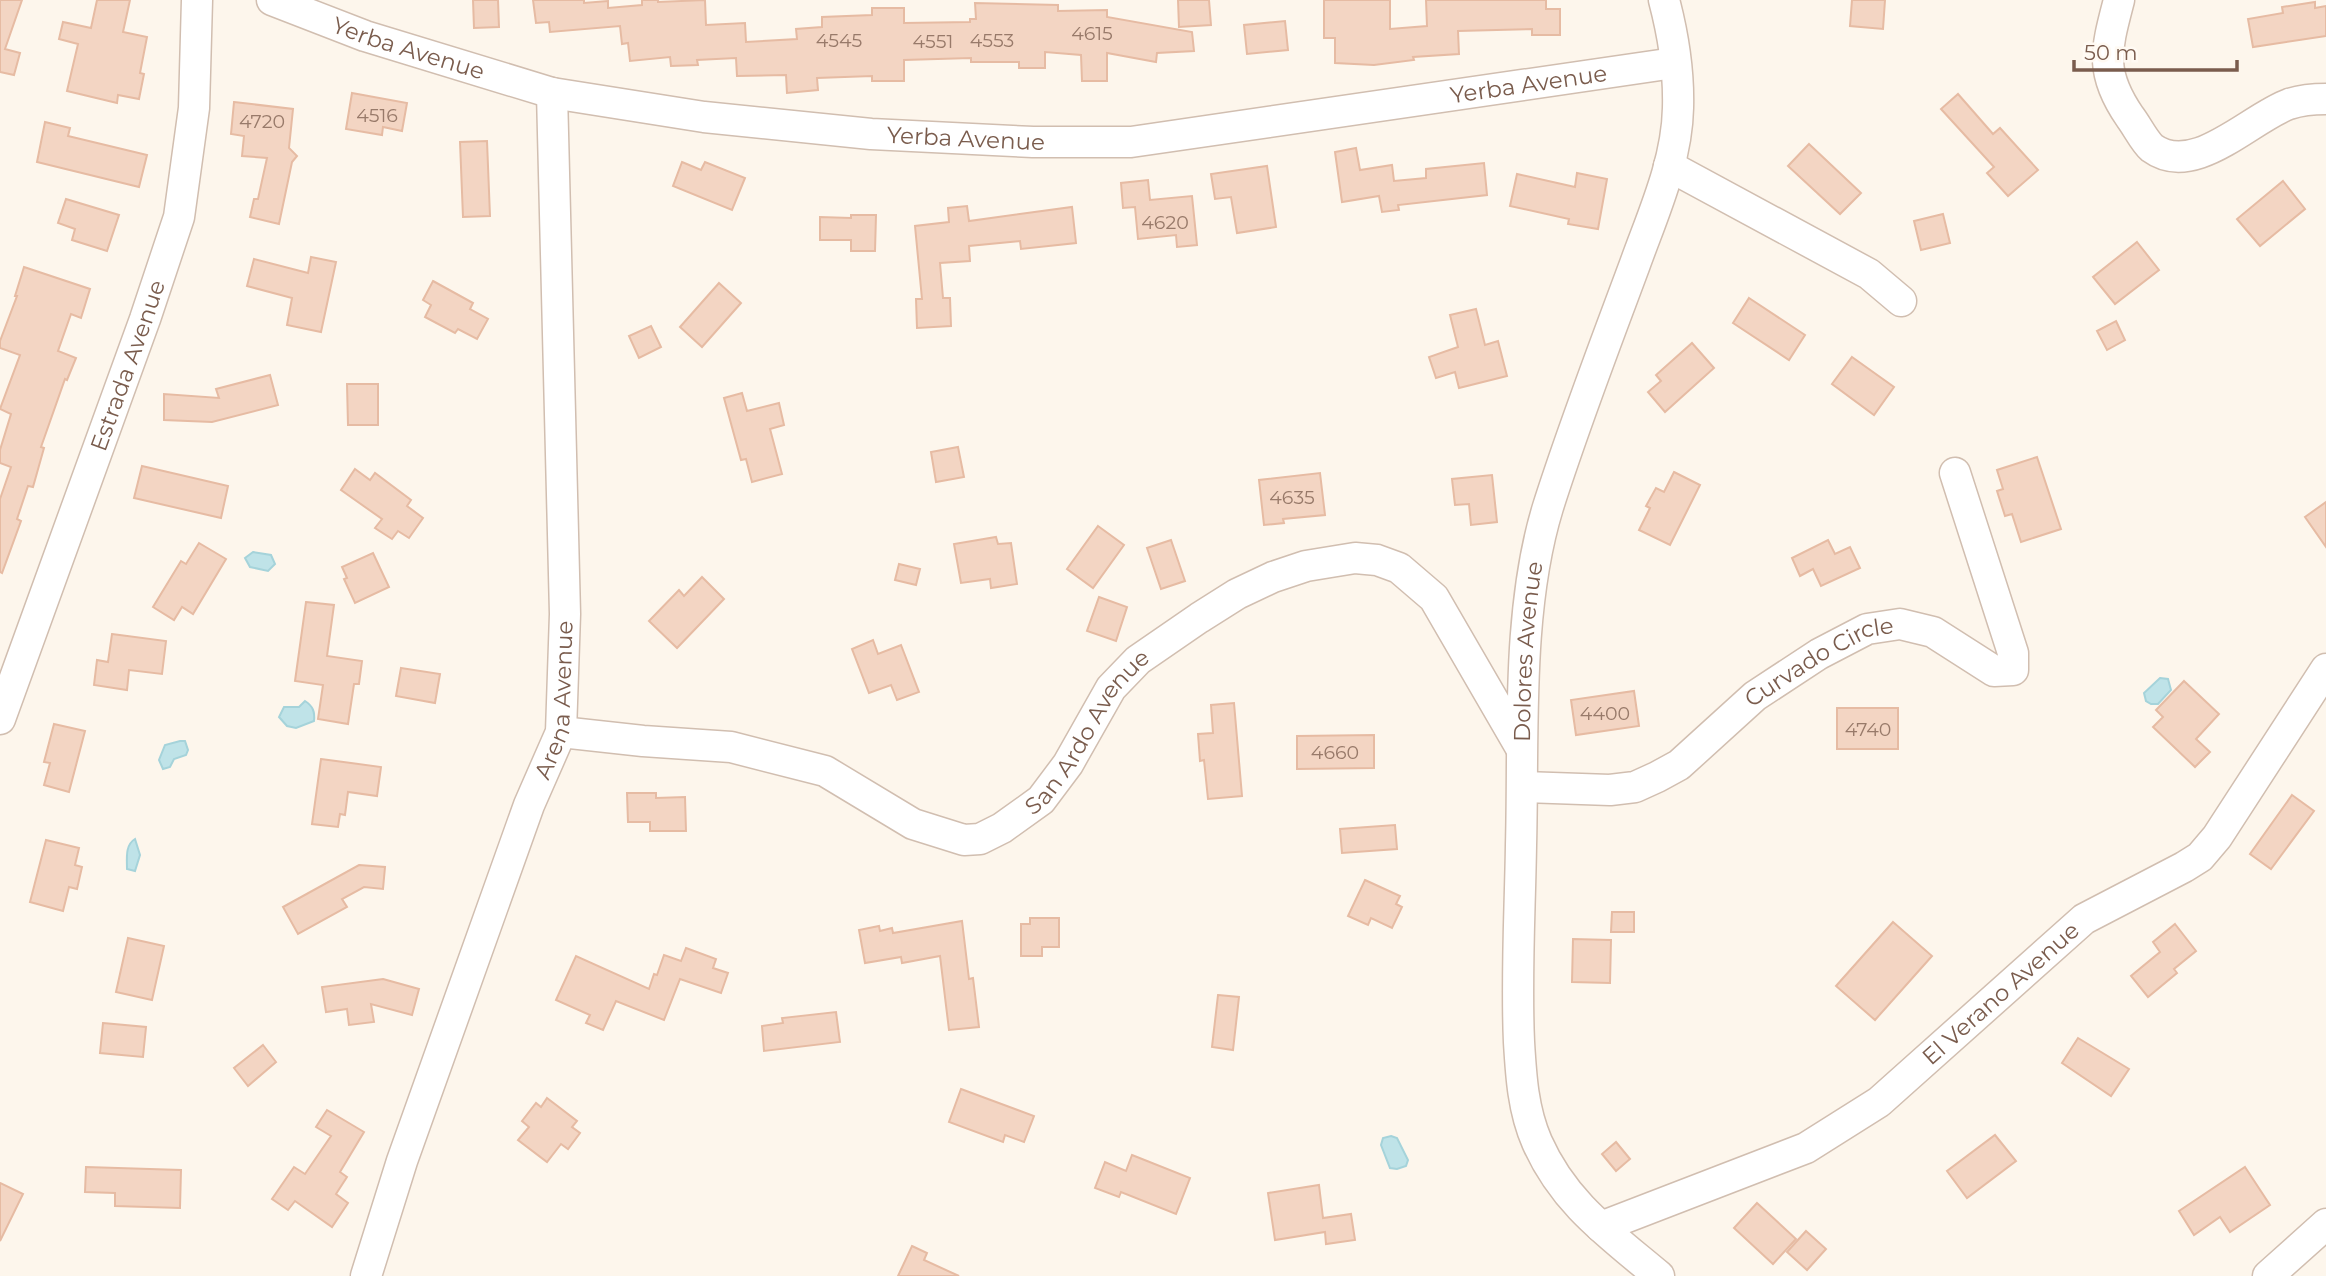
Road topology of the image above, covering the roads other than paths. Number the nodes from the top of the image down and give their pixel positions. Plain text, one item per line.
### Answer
1 (197, 0) edge
2 (272, 0) edge
3 (1664, 0) edge
4 (2119, 0) edge
5 (1674, 63) junction
6 (552, 93) junction
7 (2326, 99) edge
8 (1670, 166) junction
9 (1901, 301) dead end
10 (1955, 473) dead end
11 (2326, 669) edge
12 (0, 719) edge
13 (561, 732) junction
14 (1521, 749) junction
15 (1523, 787) junction
16 (2326, 1224) edge
17 (1601, 1227) junction
18 (366, 1276) edge
19 (1659, 1276) edge
20 (2268, 1276) edge

1 - 12 street, Estrada Avenue
2 - 6 street, Yerba Avenue
3 - 5 street, Dolores Avenue
4 - 7 street
5 - 6 street, Yerba Avenue
5 - 8 street, Dolores Avenue
6 - 13 street, Arena Avenue
8 - 9 street
8 - 14 street, Dolores Avenue
10 - 15 street, Curvado Circle
11 - 17 street, El Verano Avenue
13 - 14 street, San Ardo Avenue
13 - 18 street, Arena Avenue
14 - 15 street, Dolores Avenue
15 - 17 street, Dolores Avenue
16 - 20 street
17 - 19 street, Dolores Avenue

